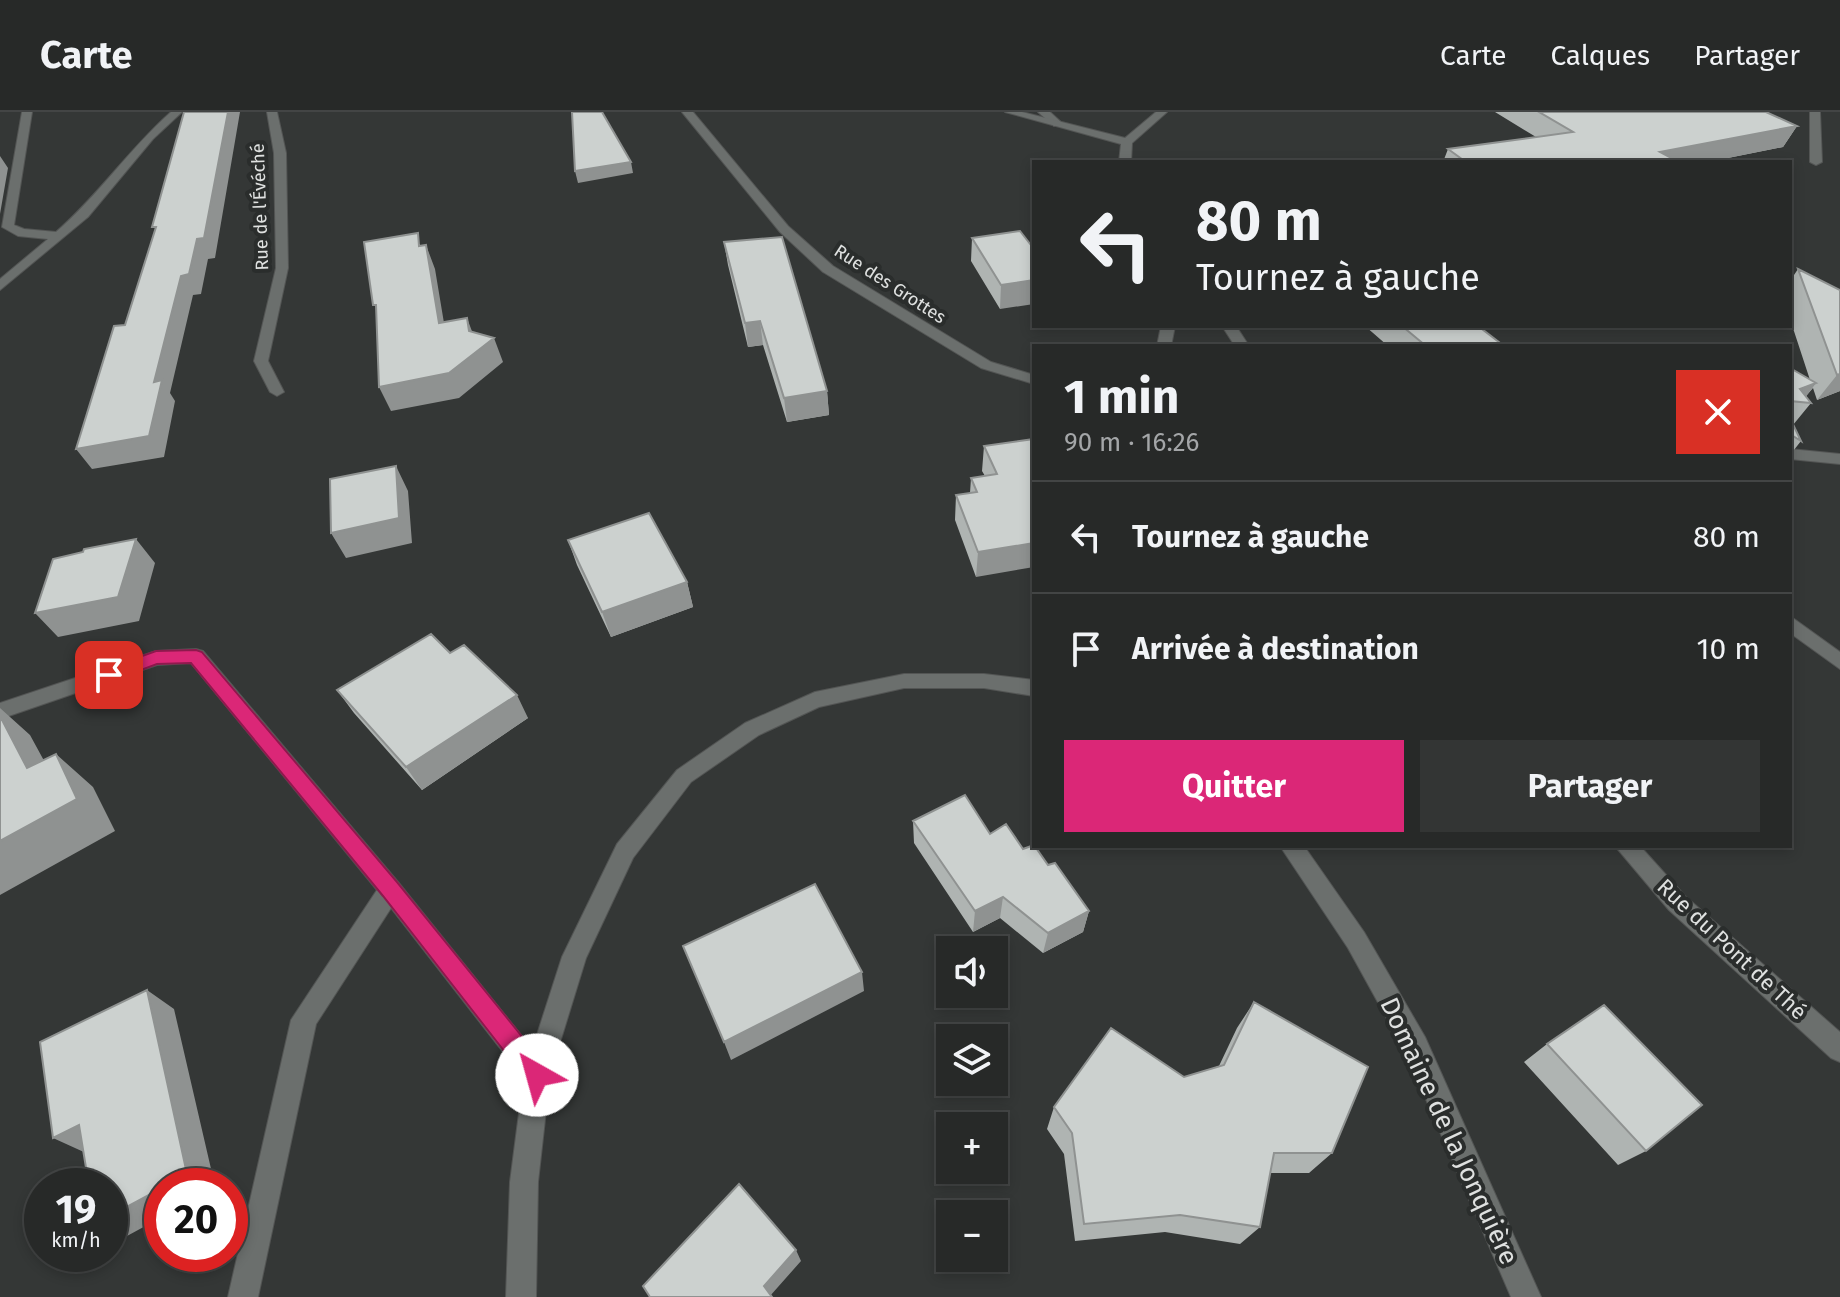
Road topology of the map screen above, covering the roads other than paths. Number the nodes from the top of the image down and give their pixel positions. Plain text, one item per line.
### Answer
1 (27, 112) edge
2 (177, 112) edge
3 (272, 112) edge
4 (687, 112) edge
5 (1010, 112) edge
6 (1043, 112) edge
7 (1162, 112) edge
8 (1815, 112) edge
9 (1058, 124) junction
10 (1127, 142) junction
11 (1125, 160) edge
12 (1816, 162) dead end
13 (60, 236) junction
14 (0, 286) edge
15 (1032, 379) edge
16 (277, 392) dead end
17 (1792, 454) edge
18 (1840, 459) edge
19 (1792, 625) edge
20 (1840, 662) edge
21 (1032, 688) edge
22 (0, 711) edge
23 (1292, 848) edge
24 (1628, 848) edge
25 (390, 889) junction
26 (1840, 1049) edge
27 (537, 1075) junction
28 (243, 1297) edge
29 (521, 1297) edge
30 (1526, 1297) edge

1 - 13 street
2 - 13 street
3 - 16 street, Rue de l'Évéché
4 - 15 street, Rue des Grottes
5 - 9 street
6 - 9 street
7 - 10 street
8 - 12 street
9 - 10 street
10 - 11 street
13 - 14 street
17 - 18 street
19 - 20 street
21 - 27 street
22 - 25 street
23 - 30 street, Domaine de la Jonquière
24 - 26 street, Rue du Pont de Thé
25 - 27 street
25 - 28 street
27 - 29 street

